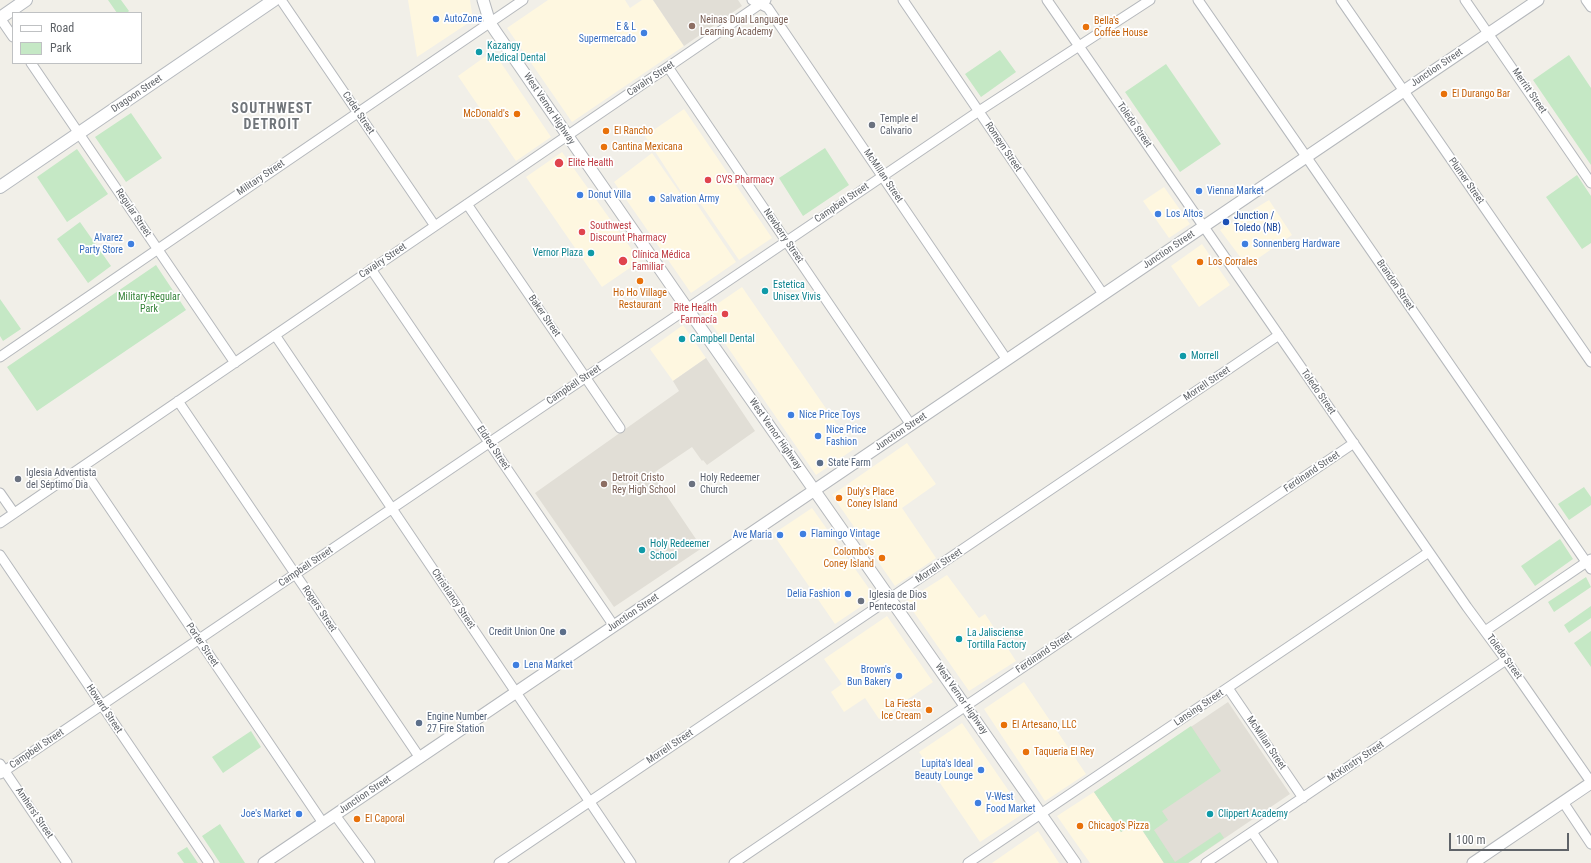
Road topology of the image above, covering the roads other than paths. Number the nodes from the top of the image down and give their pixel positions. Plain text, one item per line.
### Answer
1 (26, 0) edge
2 (274, 0) edge
3 (281, 0) edge
4 (483, 0) edge
5 (523, 0) edge
6 (903, 0) edge
7 (1047, 0) edge
8 (1150, 0) edge
9 (1198, 0) edge
10 (1341, 0) edge
11 (1465, 0) edge
12 (1538, 0) edge
13 (1586, 0) edge
14 (760, 2) edge
15 (1591, 7) edge
16 (0, 18) edge
17 (490, 23) junction
18 (1488, 33) junction
19 (12, 36) edge
20 (1079, 47) junction
21 (32, 64) edge
22 (668, 67) junction
23 (1404, 91) junction
24 (979, 111) junction
25 (357, 113) junction
26 (79, 134) junction
27 (567, 136) junction
28 (1307, 156) junction
29 (883, 176) junction
30 (1591, 183) edge
31 (0, 187) edge
32 (466, 204) junction
33 (434, 226) junction
34 (1204, 226) junction
35 (786, 242) junction
36 (158, 249) junction
37 (371, 269) junction
38 (1103, 294) junction
39 (687, 308) junction
40 (275, 335) junction
41 (1279, 335) junction
42 (0, 357) edge
43 (1007, 360) junction
44 (1591, 362) edge
45 (235, 363) junction
46 (585, 377) junction
47 (178, 401) junction
48 (911, 425) junction
49 (620, 428) dead end
50 (489, 442) junction
51 (1354, 444) junction
52 (82, 467) junction
53 (815, 491) junction
54 (0, 493) edge
55 (392, 508) junction
56 (14, 513) junction
57 (0, 523) edge
58 (1429, 552) junction
59 (0, 555) edge
60 (1589, 564) edge
61 (295, 574) junction
62 (890, 598) junction
63 (614, 626) junction
64 (1485, 631) junction
65 (198, 639) junction
66 (1506, 660) junction
67 (1228, 688) junction
68 (516, 692) junction
69 (101, 705) junction
70 (966, 706) junction
71 (420, 758) junction
72 (2, 770) edge
73 (1591, 782) edge
74 (1303, 798) junction
75 (590, 802) junction
76 (1563, 802) junction
77 (1041, 814) junction
78 (335, 815) junction
79 (323, 823) junction
80 (1252, 832) junction
81 (1591, 844) edge
82 (67, 863) edge
83 (209, 863) edge
84 (264, 863) edge
85 (370, 863) edge
86 (499, 863) edge
87 (631, 863) edge
88 (734, 863) edge
89 (968, 863) edge
90 (1075, 863) edge
91 (1206, 863) edge
92 (1273, 863) edge
93 (1473, 863) edge

1 - 16 main road
2 - 26 main road, Dragoon Street
3 - 25 street, Cadet Street
4 - 17 street, West Vernor Highway
5 - 17 street, Military Street
6 - 24 street, Romeyn Street
7 - 20 street, Toledo Street
8 - 20 street, Campbell Street
9 - 28 street, Brandon Street
10 - 23 street, Plumer Street
11 - 18 street, Merritt Street
12 - 18 street, Junction Street
13 - 15 street
14 - 22 street, Cavalry Street
14 - 29 street, McMillan Street
16 - 19 street
17 - 25 street, Military Street
17 - 27 street, West Vernor Highway
18 - 23 street, Junction Street
18 - 30 street, Merritt Street
20 - 24 street, Campbell Street
20 - 34 street, Toledo Street
21 - 26 street, Regular Street
22 - 27 street, Cavalry Street
22 - 35 street, Newberry Street
23 - 28 street, Junction Street
23 - 44 street, Plumer Street
24 - 29 street, Campbell Street
24 - 38 street, Romeyn Street
25 - 33 street, Cadet Street
25 - 36 street, Military Street
26 - 31 main road, Dragoon Street
26 - 36 street, Regular Street
27 - 32 street, Cavalry Street
27 - 39 street, West Vernor Highway
28 - 34 street, Junction Street
28 - 60 street, Brandon Street
29 - 35 street, Campbell Street
29 - 43 street, McMillan Street
32 - 33 street, Cavalry Street
32 - 46 street, Baker Street
33 - 37 street, Cavalry Street
34 - 38 street, Junction Street
34 - 41 street, Toledo Street
35 - 39 street, Campbell Street
35 - 48 street, Newberry Street
36 - 42 street, Military Street
36 - 45 street, Regular Street
37 - 40 street, Cavalry Street
37 - 50 street, Eldred Street
38 - 43 street, Junction Street
39 - 46 street, Campbell Street
39 - 53 street, West Vernor Highway
40 - 45 street, Cavalry Street
40 - 55 street, Christiancy Street
41 - 51 street, Toledo Street
41 - 62 street, Morrell Street
43 - 48 street, Junction Street
45 - 47 street, Cavalry Street
46 - 49 street, Baker Street
46 - 50 street, Campbell Street
47 - 52 street, Cavalry Street
47 - 61 street, Rogers Street
48 - 53 street, Junction Street
50 - 55 street, Campbell Street
50 - 63 street, Eldred Street
51 - 58 street, Toledo Street
51 - 70 street, Ferdinand Street
52 - 56 street, Cavalry Street
52 - 65 street, Porter Street
53 - 62 street, West Vernor Highway
53 - 63 street, Junction Street
54 - 56 street
55 - 61 street, Campbell Street
55 - 68 street, Christiancy Street
56 - 57 street, Cavalry Street
58 - 64 street, Toledo Street
58 - 67 street, Lansing Street
59 - 69 street, Howard Street
60 - 64 street
61 - 65 street, Campbell Street
61 - 71 street, Rogers Street
62 - 70 street, West Vernor Highway
62 - 75 street, Morrell Street
63 - 68 street, Junction Street
64 - 66 street, Toledo Street
65 - 69 street, Campbell Street
65 - 79 street, Porter Street
66 - 73 street, Toledo Street
66 - 74 street, McKinstry Street
67 - 74 street, McMillan Street
67 - 77 street, Lansing Street
68 - 71 street, Junction Street
68 - 75 street, Christiancy Street
69 - 72 street, Campbell Street
69 - 83 street, Howard Street
70 - 77 street, West Vernor Highway
70 - 88 street, Ferdinand Street
71 - 78 street, Junction Street
72 - 82 street, Amherst Street
73 - 76 street
74 - 80 street, McKinstry Street
75 - 86 street, Morrell Street
75 - 87 street, Christiancy Street
76 - 81 street
76 - 93 street
77 - 89 street, Lansing Street
77 - 90 street, West Vernor Highway
78 - 79 street, Junction Street
78 - 85 street
79 - 84 street, Junction Street
80 - 91 street, McKinstry Street
80 - 92 street

